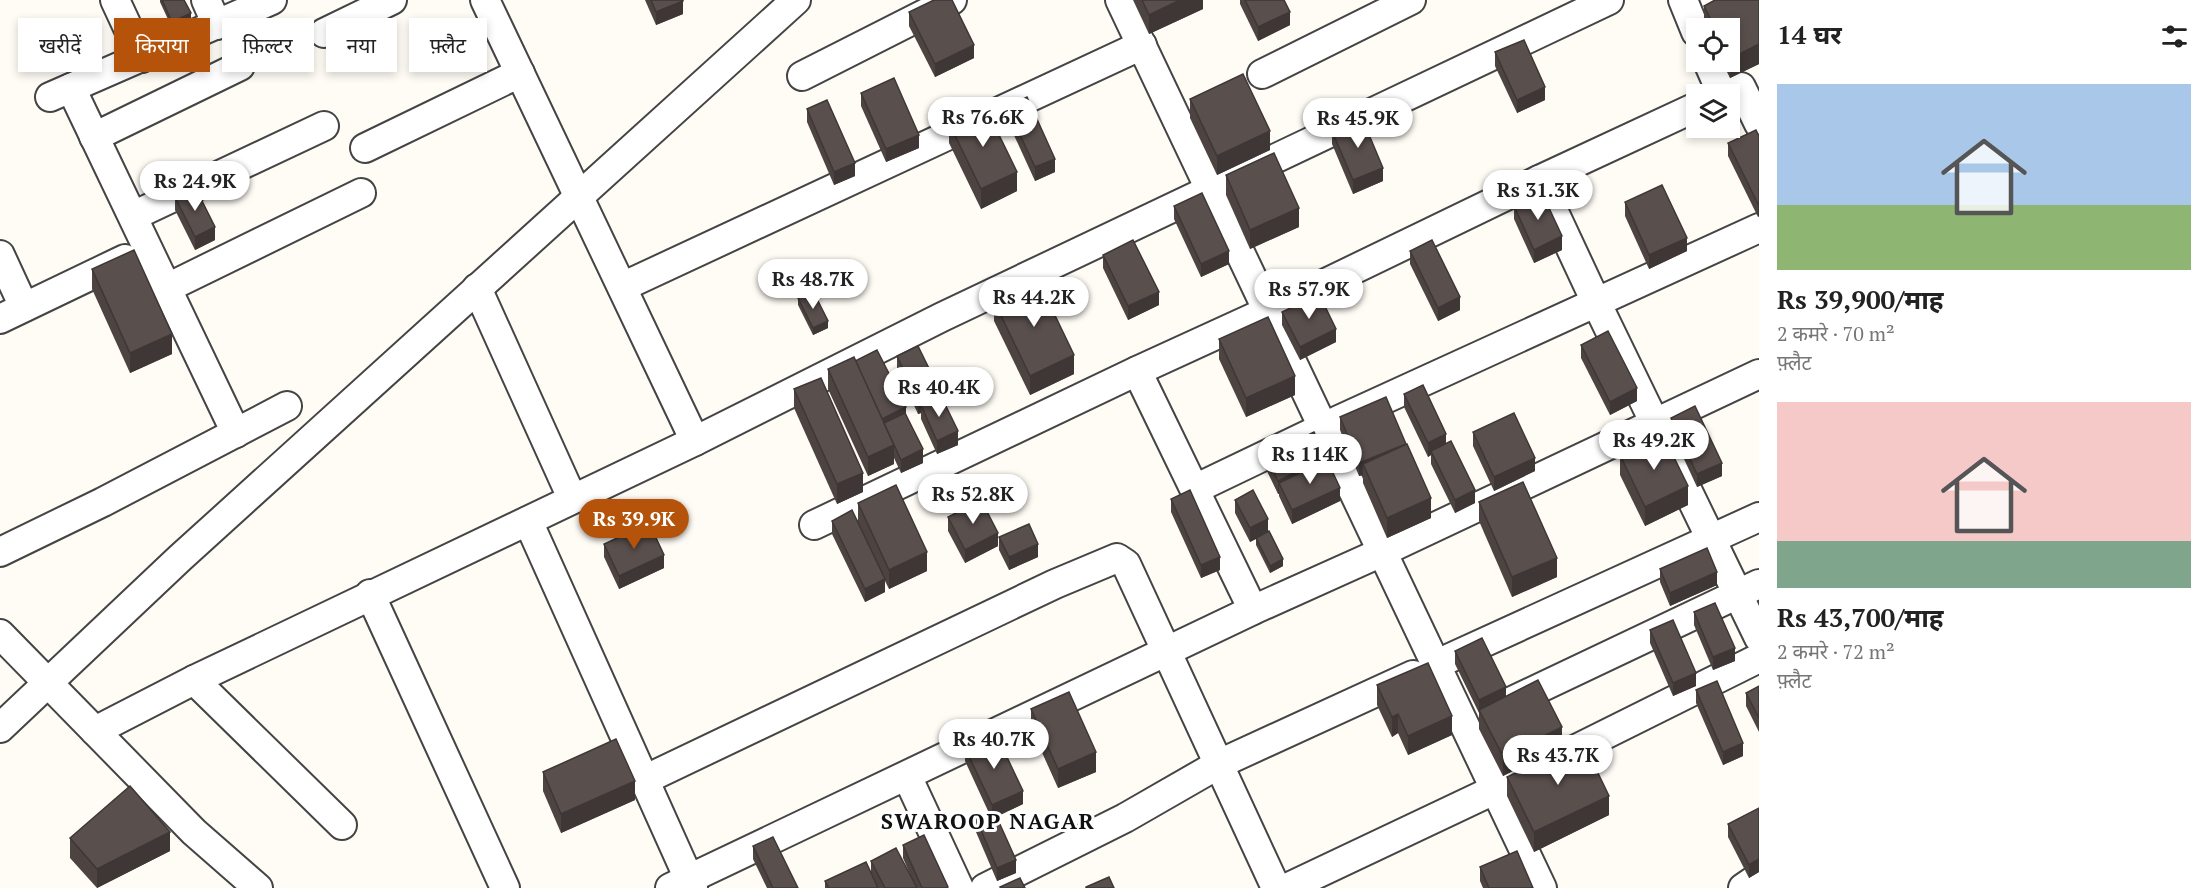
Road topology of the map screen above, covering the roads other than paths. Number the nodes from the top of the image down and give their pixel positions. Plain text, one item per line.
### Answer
1 (115, 0) edge
2 (272, 0) edge
3 (392, 0) edge
4 (485, 0) edge
5 (796, 0) edge
6 (952, 0) edge
7 (1120, 0) edge
8 (1411, 0) edge
9 (1609, 0) edge
10 (1683, 0) edge
11 (211, 12) edge
12 (123, 18) edge
13 (1690, 18) edge
14 (324, 33) dead end
15 (1142, 45) junction
16 (114, 70) edge
17 (228, 72) edge
18 (1719, 72) edge
19 (520, 73) junction
20 (1262, 74) dead end
21 (802, 76) dead end
22 (1732, 84) edge
23 (1740, 94) edge
24 (1686, 112) edge
25 (1759, 124) edge
26 (324, 126) dead end
27 (94, 137) junction
28 (365, 148) dead end
29 (1539, 180) junction
30 (1210, 190) junction
31 (361, 193) dead end
32 (579, 196) junction
33 (133, 216) junction
34 (1759, 228) edge
35 (148, 248) junction
36 (0, 255) edge
37 (622, 287) junction
38 (167, 288) junction
39 (477, 288) junction
40 (1596, 302) junction
41 (1268, 311) junction
42 (12, 313) edge
43 (1137, 371) junction
44 (1759, 374) edge
45 (286, 406) dead end
46 (1656, 423) junction
47 (1323, 428) junction
48 (236, 433) junction
49 (695, 441) junction
50 (1195, 489) junction
51 (572, 498) junction
52 (1759, 517) edge
53 (528, 521) junction
54 (814, 525) dead end
55 (1712, 538) junction
56 (0, 552) edge
57 (1382, 552) junction
58 (1749, 588) edge
59 (370, 594) junction
60 (1253, 610) junction
61 (0, 634) edge
62 (1759, 638) edge
63 (1167, 651) junction
64 (1759, 658) edge
65 (1436, 665) junction
66 (194, 680) junction
67 (47, 682) junction
68 (1464, 724) junction
69 (0, 728) edge
70 (95, 732) junction
71 (1220, 764) junction
72 (908, 776) junction
73 (644, 780) junction
74 (1495, 789) junction
75 (342, 825) dead end
76 (1759, 877) edge
77 (684, 885) edge
78 (258, 888) edge
79 (505, 888) edge
80 (959, 888) edge
81 (985, 888) edge
82 (1276, 888) edge
83 (1287, 888) edge
84 (1542, 888) edge
85 (1743, 888) edge

1 - 12 street
2 - 11 street
3 - 14 street
4 - 19 street
5 - 32 street
6 - 21 street
7 - 15 street
8 - 20 street
9 - 30 street
10 - 13 street
15 - 30 street
15 - 37 street
16 - 27 street
17 - 27 street
18 - 22 street
19 - 28 street
19 - 32 street
23 - 25 street
24 - 29 street
26 - 33 street
27 - 33 street
29 - 40 street
29 - 41 street
30 - 41 street
30 - 49 street
31 - 38 street
32 - 37 street
32 - 39 street
33 - 35 street
34 - 40 street
35 - 38 street
35 - 42 street
36 - 42 street
37 - 49 street
38 - 48 street
39 - 51 street
39 - 67 street
40 - 46 street
40 - 47 street
41 - 43 street
41 - 47 street
43 - 50 street
43 - 54 street
44 - 46 street
45 - 48 street
46 - 55 street
46 - 57 street
47 - 50 street
47 - 57 street
48 - 56 street
49 - 51 street
50 - 60 street
51 - 53 street
52 - 55 street
53 - 59 street
53 - 73 street
55 - 58 street
55 - 65 street
57 - 60 street
57 - 65 street
58 - 62 street
58 - 68 street
59 - 66 street
59 - 79 street
60 - 63 street
61 - 67 street
63 - 71 street
63 - 72 street
63 - 73 street
64 - 74 street
65 - 68 street
65 - 71 street
66 - 70 street
66 - 75 street
67 - 69 street
67 - 70 street
68 - 74 street
70 - 78 street
71 - 81 street
71 - 82 street
72 - 77 street
72 - 80 street
73 - 77 street
74 - 83 street
74 - 84 street
76 - 85 street

